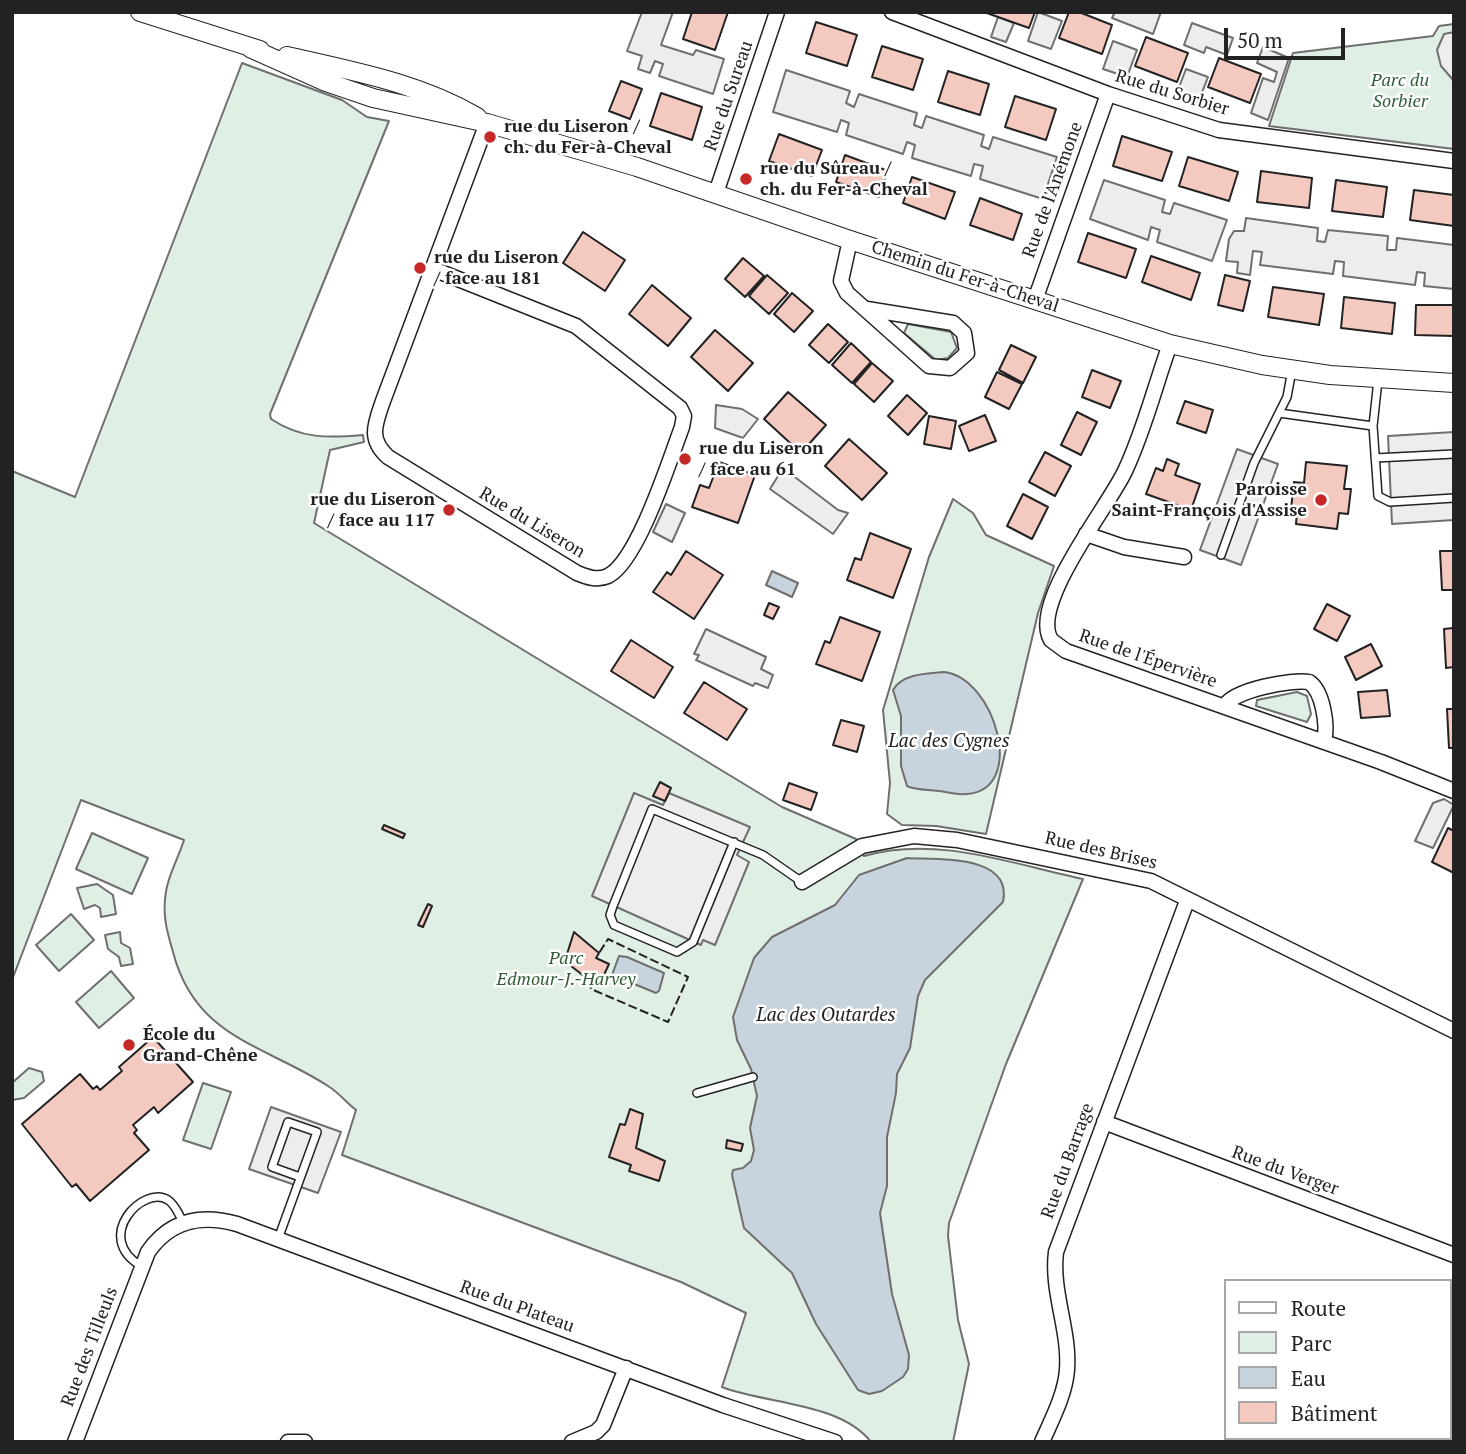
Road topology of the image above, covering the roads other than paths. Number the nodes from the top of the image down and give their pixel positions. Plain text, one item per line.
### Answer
1 (140, 12) edge
2 (777, 12) edge
3 (891, 12) edge
4 (1108, 94) junction
5 (487, 123) junction
6 (1454, 160) edge
7 (716, 192) junction
8 (850, 240) junction
9 (433, 269) junction
10 (1035, 300) junction
11 (867, 309) junction
12 (1170, 344) junction
13 (1292, 369) junction
14 (1378, 380) junction
15 (1454, 383) edge
16 (1279, 413) junction
17 (1373, 426) junction
18 (1454, 454) edge
19 (1375, 458) junction
20 (1454, 498) edge
21 (1086, 534) junction
22 (1221, 555) dead end
23 (1184, 557) dead end
24 (1225, 706) junction
25 (1324, 741) junction
26 (1454, 791) edge
27 (734, 842) junction
28 (802, 881) joint
29 (1187, 901) junction
30 (1454, 1031) edge
31 (753, 1077) dead end
32 (697, 1093) dead end
33 (1104, 1122) junction
34 (300, 1177) junction
35 (183, 1222) junction
36 (278, 1238) junction
37 (1454, 1255) edge
38 (141, 1266) junction
39 (626, 1368) junction
40 (75, 1442) edge
41 (288, 1442) edge
42 (304, 1442) edge
43 (572, 1442) edge
44 (835, 1442) edge
45 (1042, 1442) edge

1 - 5 street, Chemin du Fer-à-Cheval
2 - 7 street, Rue du Sureau
3 - 4 street, Rue du Sorbier
4 - 6 street, Rue du Sorbier
4 - 10 street, Rue de l'Anémone
5 - 7 street, Chemin du Fer-à-Cheval
5 - 9 street, Rue du Liseron
7 - 8 street, Chemin du Fer-à-Cheval
8 - 10 street, Chemin du Fer-à-Cheval
8 - 11 street
9 - 9 street, Rue du Liseron
10 - 12 street, Chemin du Fer-à-Cheval
11 - 11 street
12 - 13 street, Chemin du Fer-à-Cheval
12 - 21 street, Rue de l'Épervière
13 - 14 street, Chemin du Fer-à-Cheval
13 - 16 lane
14 - 15 street, Chemin du Fer-à-Cheval
14 - 17 lane
16 - 17 lane
16 - 22 lane
17 - 19 lane
18 - 19 lane
19 - 20 lane
21 - 23 street
21 - 24 street, Rue de l'Épervière
24 - 25 street, Rue de l'Épervière
24 - 25 street, Rue de l'Épervière
25 - 26 street, Rue de l'Épervière
27 - 27 lane
27 - 28 lane
28 - 29 street, Rue des Brises
29 - 30 street, Rue des Brises
29 - 33 street, Rue du Barrage
31 - 32 lane
33 - 37 street, Rue du Verger
33 - 45 street, Rue du Barrage
34 - 34 lane
34 - 36 lane
35 - 36 street, Rue du Plateau
35 - 38 street, Rue des Tilleuls
35 - 38 lane
36 - 39 street, Rue du Plateau
38 - 40 street, Rue des Tilleuls
39 - 43 street
39 - 44 street, Rue du Plateau
41 - 42 street

